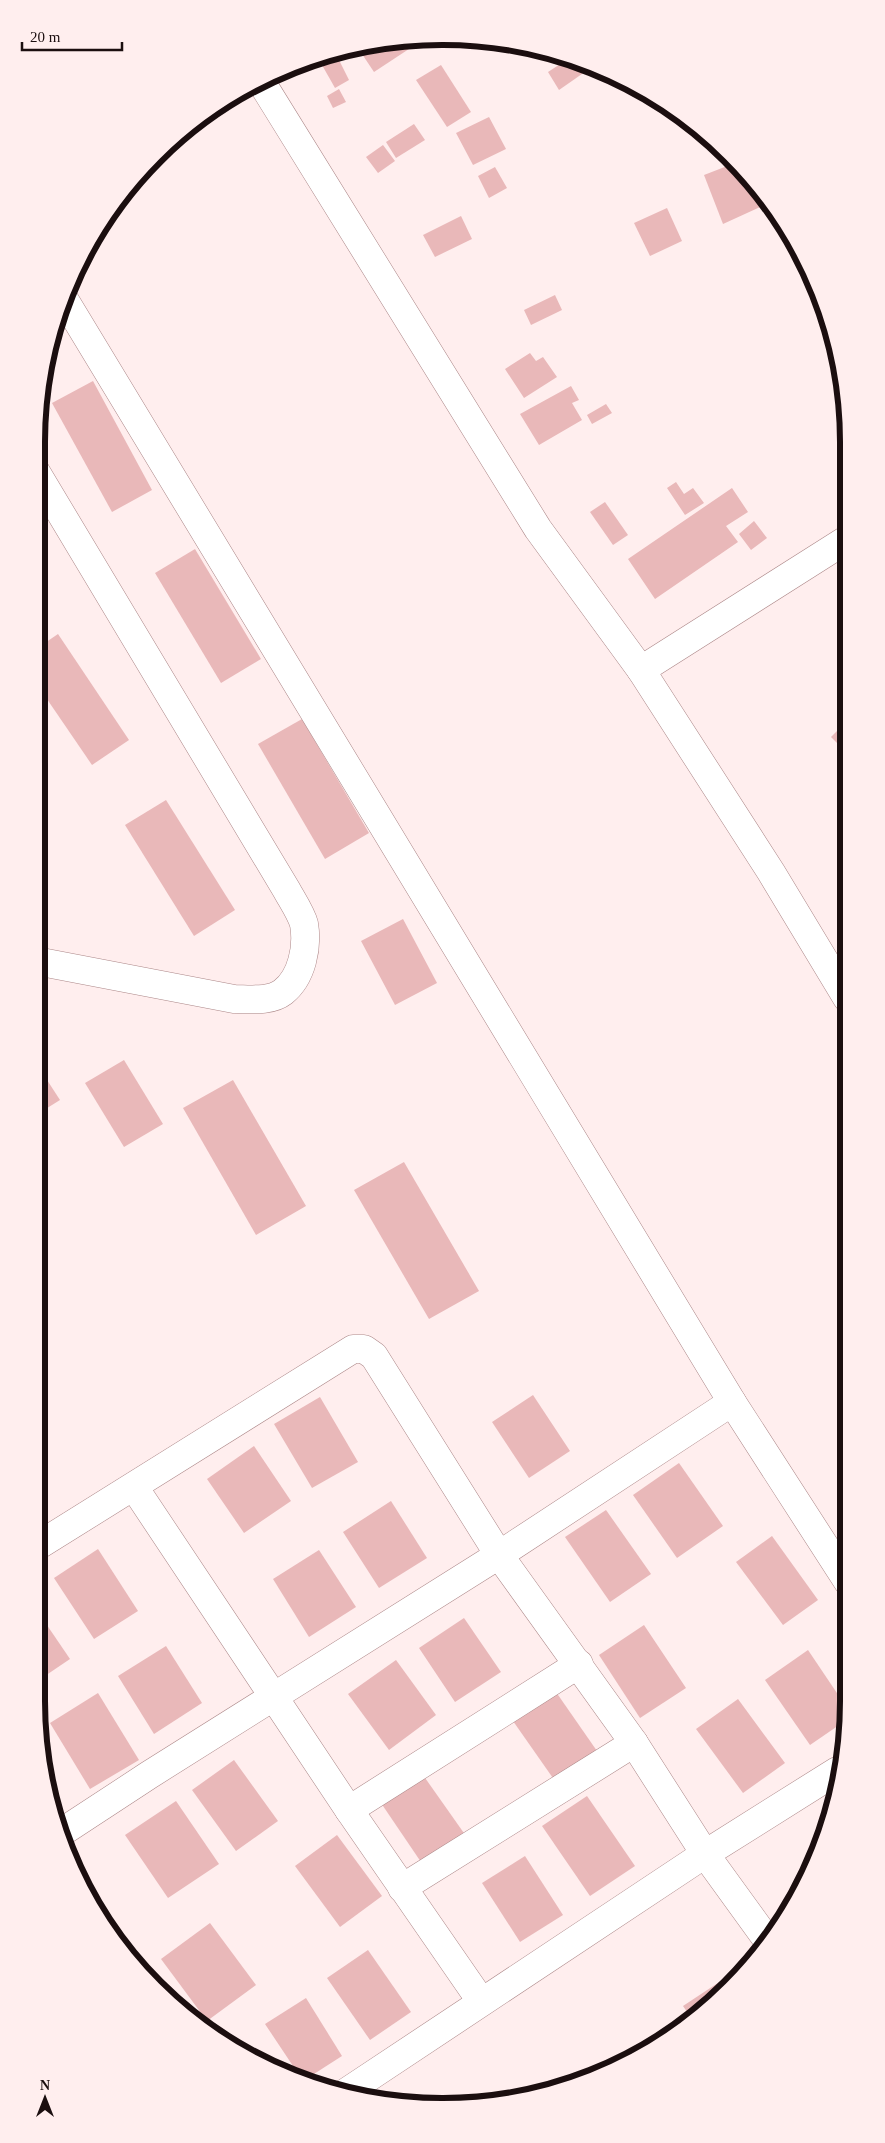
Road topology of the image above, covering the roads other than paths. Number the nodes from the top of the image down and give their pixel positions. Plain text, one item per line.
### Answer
1 (265, 87) edge
2 (69, 307) edge
3 (45, 487) edge
4 (840, 544) edge
5 (641, 670) junction
6 (45, 963) edge
7 (840, 986) edge
8 (732, 1402) junction
9 (134, 1487) junction
10 (45, 1541) edge
11 (499, 1555) junction
12 (840, 1570) edge
13 (578, 1664) junction
14 (272, 1696) junction
15 (634, 1742) junction
16 (833, 1774) edge
17 (349, 1810) junction
18 (66, 1829) edge
19 (705, 1854) junction
20 (402, 1888) junction
21 (763, 1935) edge
22 (481, 2001) junction
23 (354, 2087) edge

1 - 5 street
2 - 8 street
3 - 6 street
4 - 5 street
5 - 7 street
8 - 11 street
8 - 12 street
9 - 10 street
9 - 11 street
9 - 14 street
11 - 13 street
11 - 14 street
13 - 15 street
13 - 17 street
14 - 17 street
14 - 18 street
15 - 19 street
15 - 20 street
16 - 19 street
17 - 20 street
19 - 21 street
19 - 22 street
20 - 22 street
22 - 23 street

